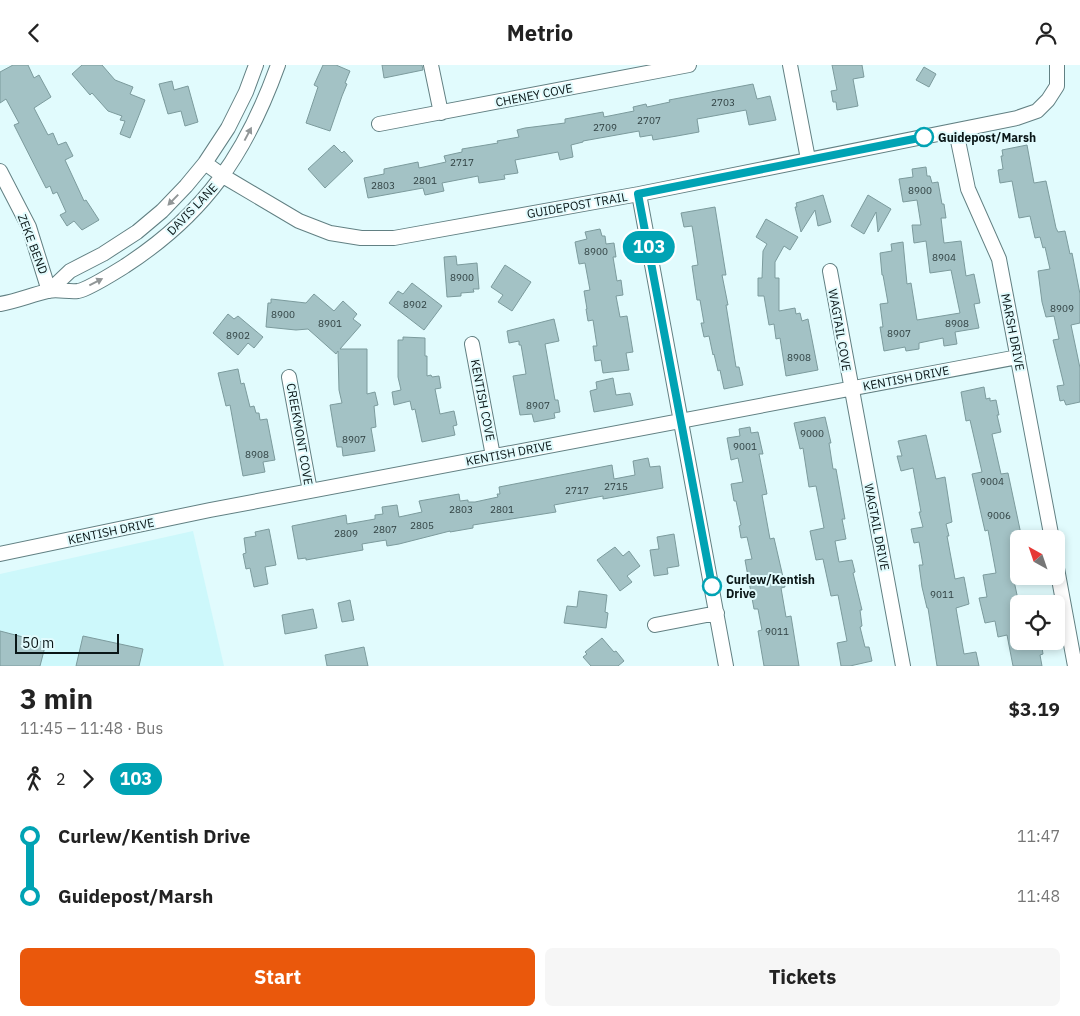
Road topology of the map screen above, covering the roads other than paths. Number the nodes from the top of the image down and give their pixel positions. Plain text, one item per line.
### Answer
1 (256, 65) edge
2 (278, 65) edge
3 (431, 65) edge
4 (689, 65) edge
5 (790, 65) edge
6 (1057, 65) edge
7 (441, 113) junction
8 (380, 124) dead end
9 (956, 131) junction
10 (808, 159) junction
11 (205, 163) junction
12 (0, 171) edge
13 (223, 176) junction
14 (638, 194) junction
15 (830, 271) dead end
16 (49, 291) junction
17 (0, 304) edge
18 (472, 344) dead end
19 (1018, 357) junction
20 (290, 377) dead end
21 (851, 388) junction
22 (681, 421) junction
23 (493, 456) junction
24 (310, 491) junction
25 (1050, 530) edge
26 (0, 555) edge
27 (1060, 585) edge
28 (717, 613) junction
29 (655, 625) dead end
30 (726, 666) edge
31 (903, 666) edge
32 (1075, 666) edge

1 - 11 street, DAVIS LANE
13 -> 2 street, DAVIS LANE
3 - 7 street
4 - 7 street, CHENEY COVE
5 - 10 street
6 - 9 street, GUIDEPOST TRAIL
7 - 8 street, CHENEY COVE
9 - 10 street, GUIDEPOST TRAIL
9 - 19 street, MARSH DRIVE
10 - 14 street, GUIDEPOST TRAIL
11 - 13 street, GUIDEPOST TRAIL
11 -> 16 street, DAVIS LANE
12 - 16 street, ZEKE BEND
13 - 14 street, GUIDEPOST TRAIL
16 -> 13 street, DAVIS LANE
14 - 22 street
15 - 21 street, WAGTAIL COVE
16 - 17 street, DAVIS LANE
18 - 23 street, KENTISH COVE
19 - 21 street, KENTISH DRIVE
19 - 25 street, MARSH DRIVE
20 - 24 street, CREEKMONT COVE
21 - 22 street, KENTISH DRIVE
21 - 31 street, WAGTAIL DRIVE
22 - 23 street, KENTISH DRIVE
22 - 28 street
23 - 24 street, KENTISH DRIVE
24 - 26 street, KENTISH DRIVE
27 - 32 street
28 - 29 street
28 - 30 street

